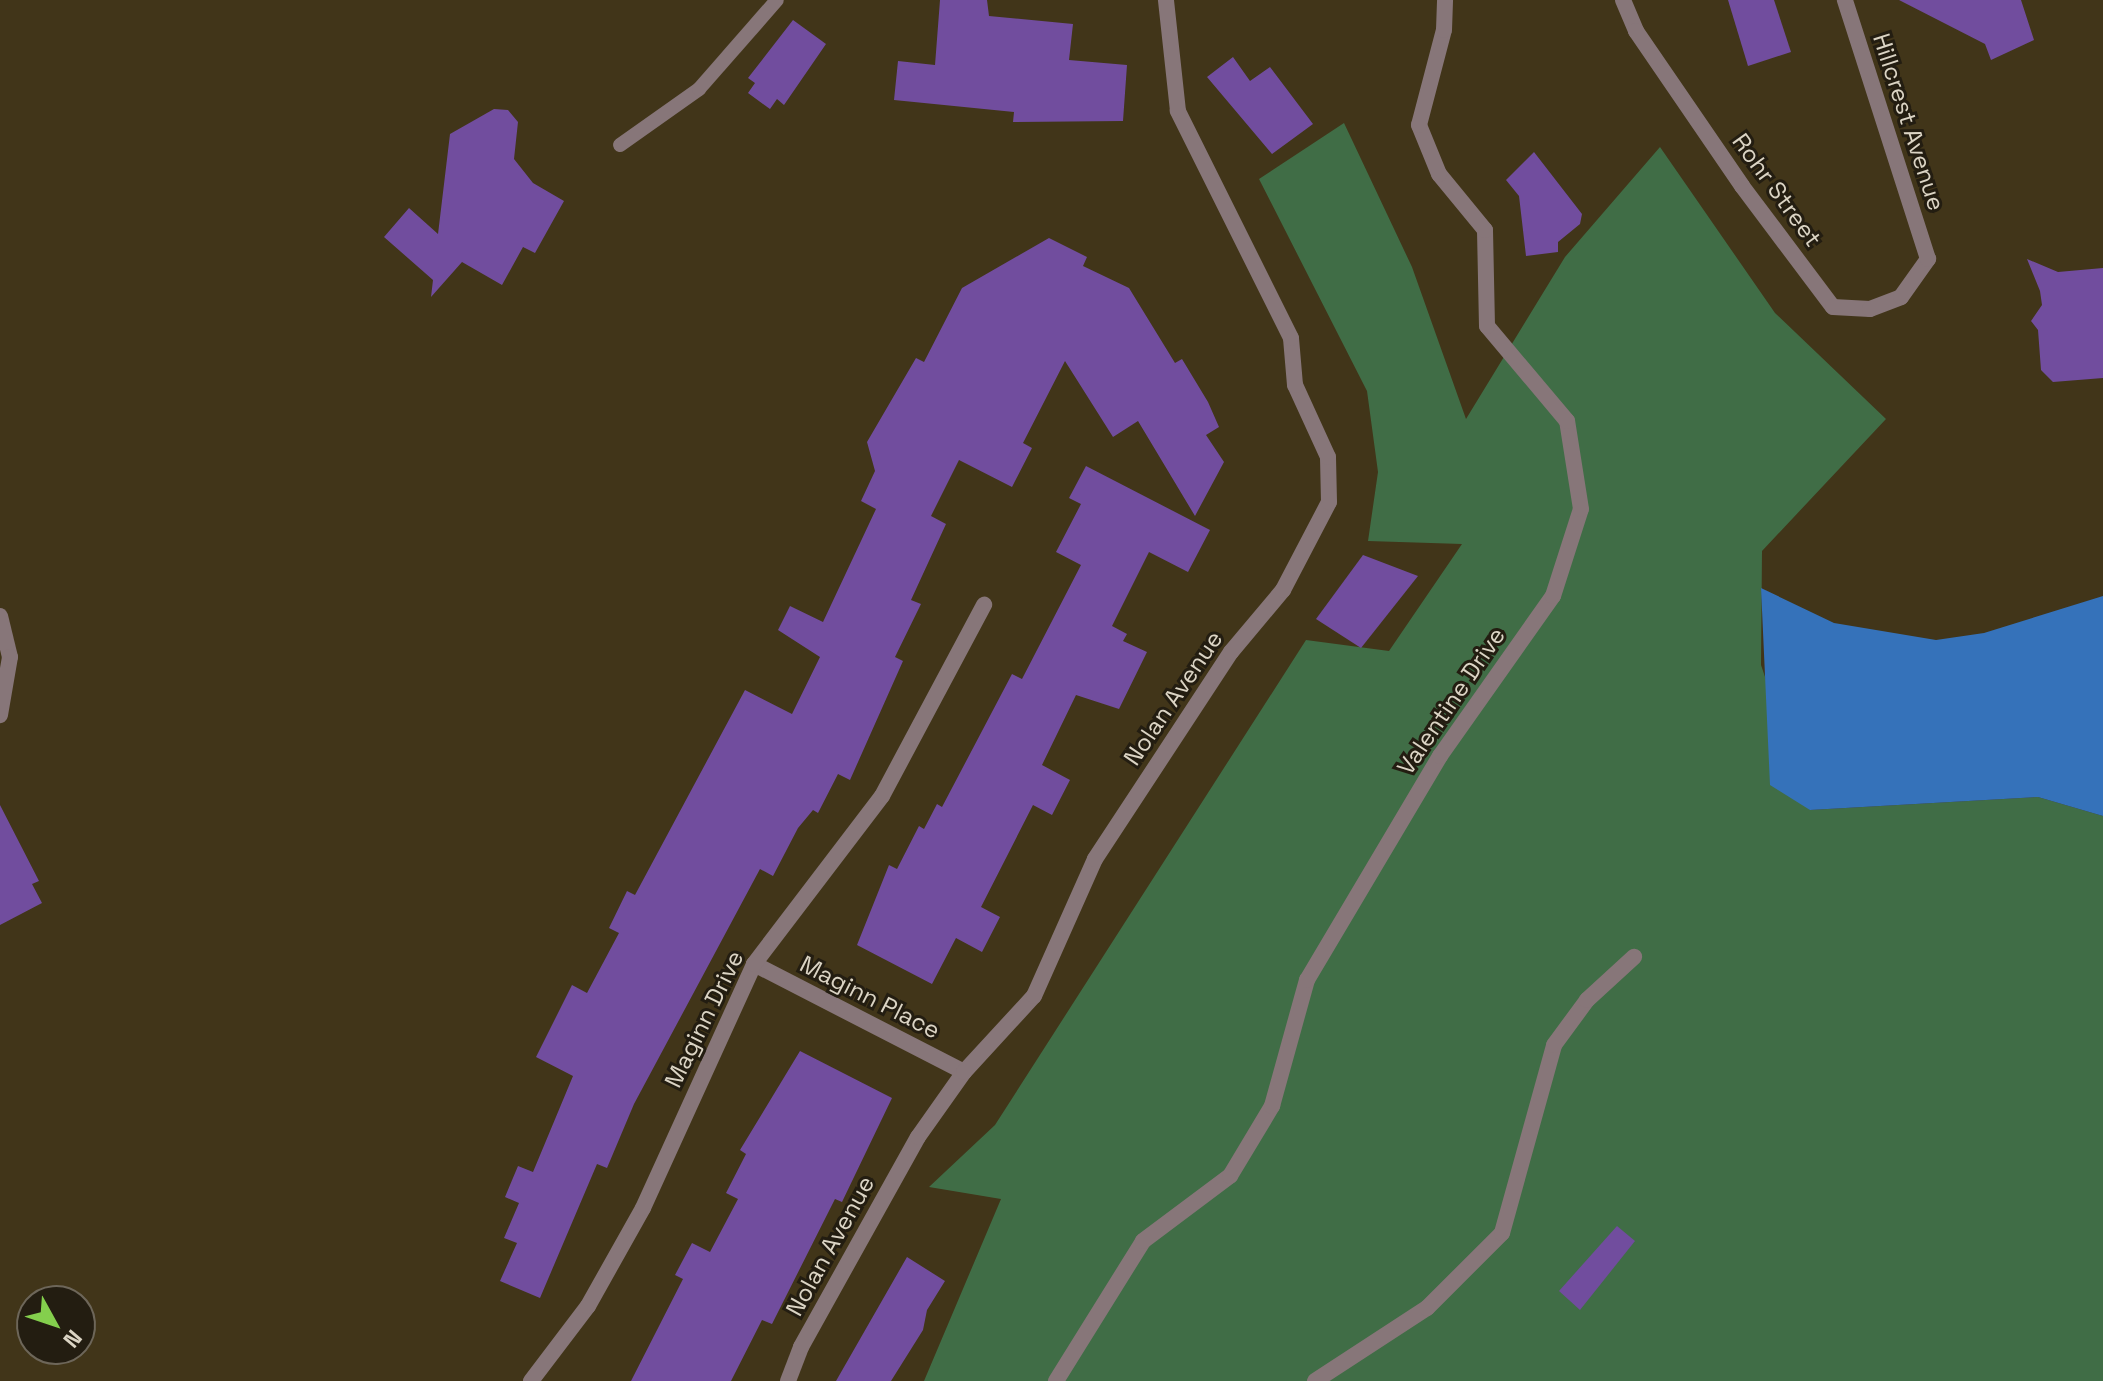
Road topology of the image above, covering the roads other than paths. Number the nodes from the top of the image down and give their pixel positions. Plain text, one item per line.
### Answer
1 (777, 0) edge
2 (1166, 0) edge
3 (1445, 0) edge
4 (1623, 0) edge
5 (1845, 0) edge
6 (620, 145) dead end
7 (1928, 259) joint
8 (984, 605) dead end
9 (0, 616) edge
10 (0, 715) edge
11 (1634, 957) dead end
12 (754, 964) junction
13 (964, 1072) junction
14 (531, 1381) edge
15 (788, 1381) edge
16 (1056, 1381) edge
17 (1315, 1381) edge

1 - 6 lane
2 - 13 street, Nolan Avenue
3 - 16 street, Valentine Drive
4 - 7 street, Rohr Street
5 - 7 street, Hillcrest Avenue
8 - 12 street, Maginn Drive
9 - 10 street
11 - 17 street
12 - 13 street, Maginn Place
12 - 14 street, Maginn Drive
13 - 15 street, Nolan Avenue

